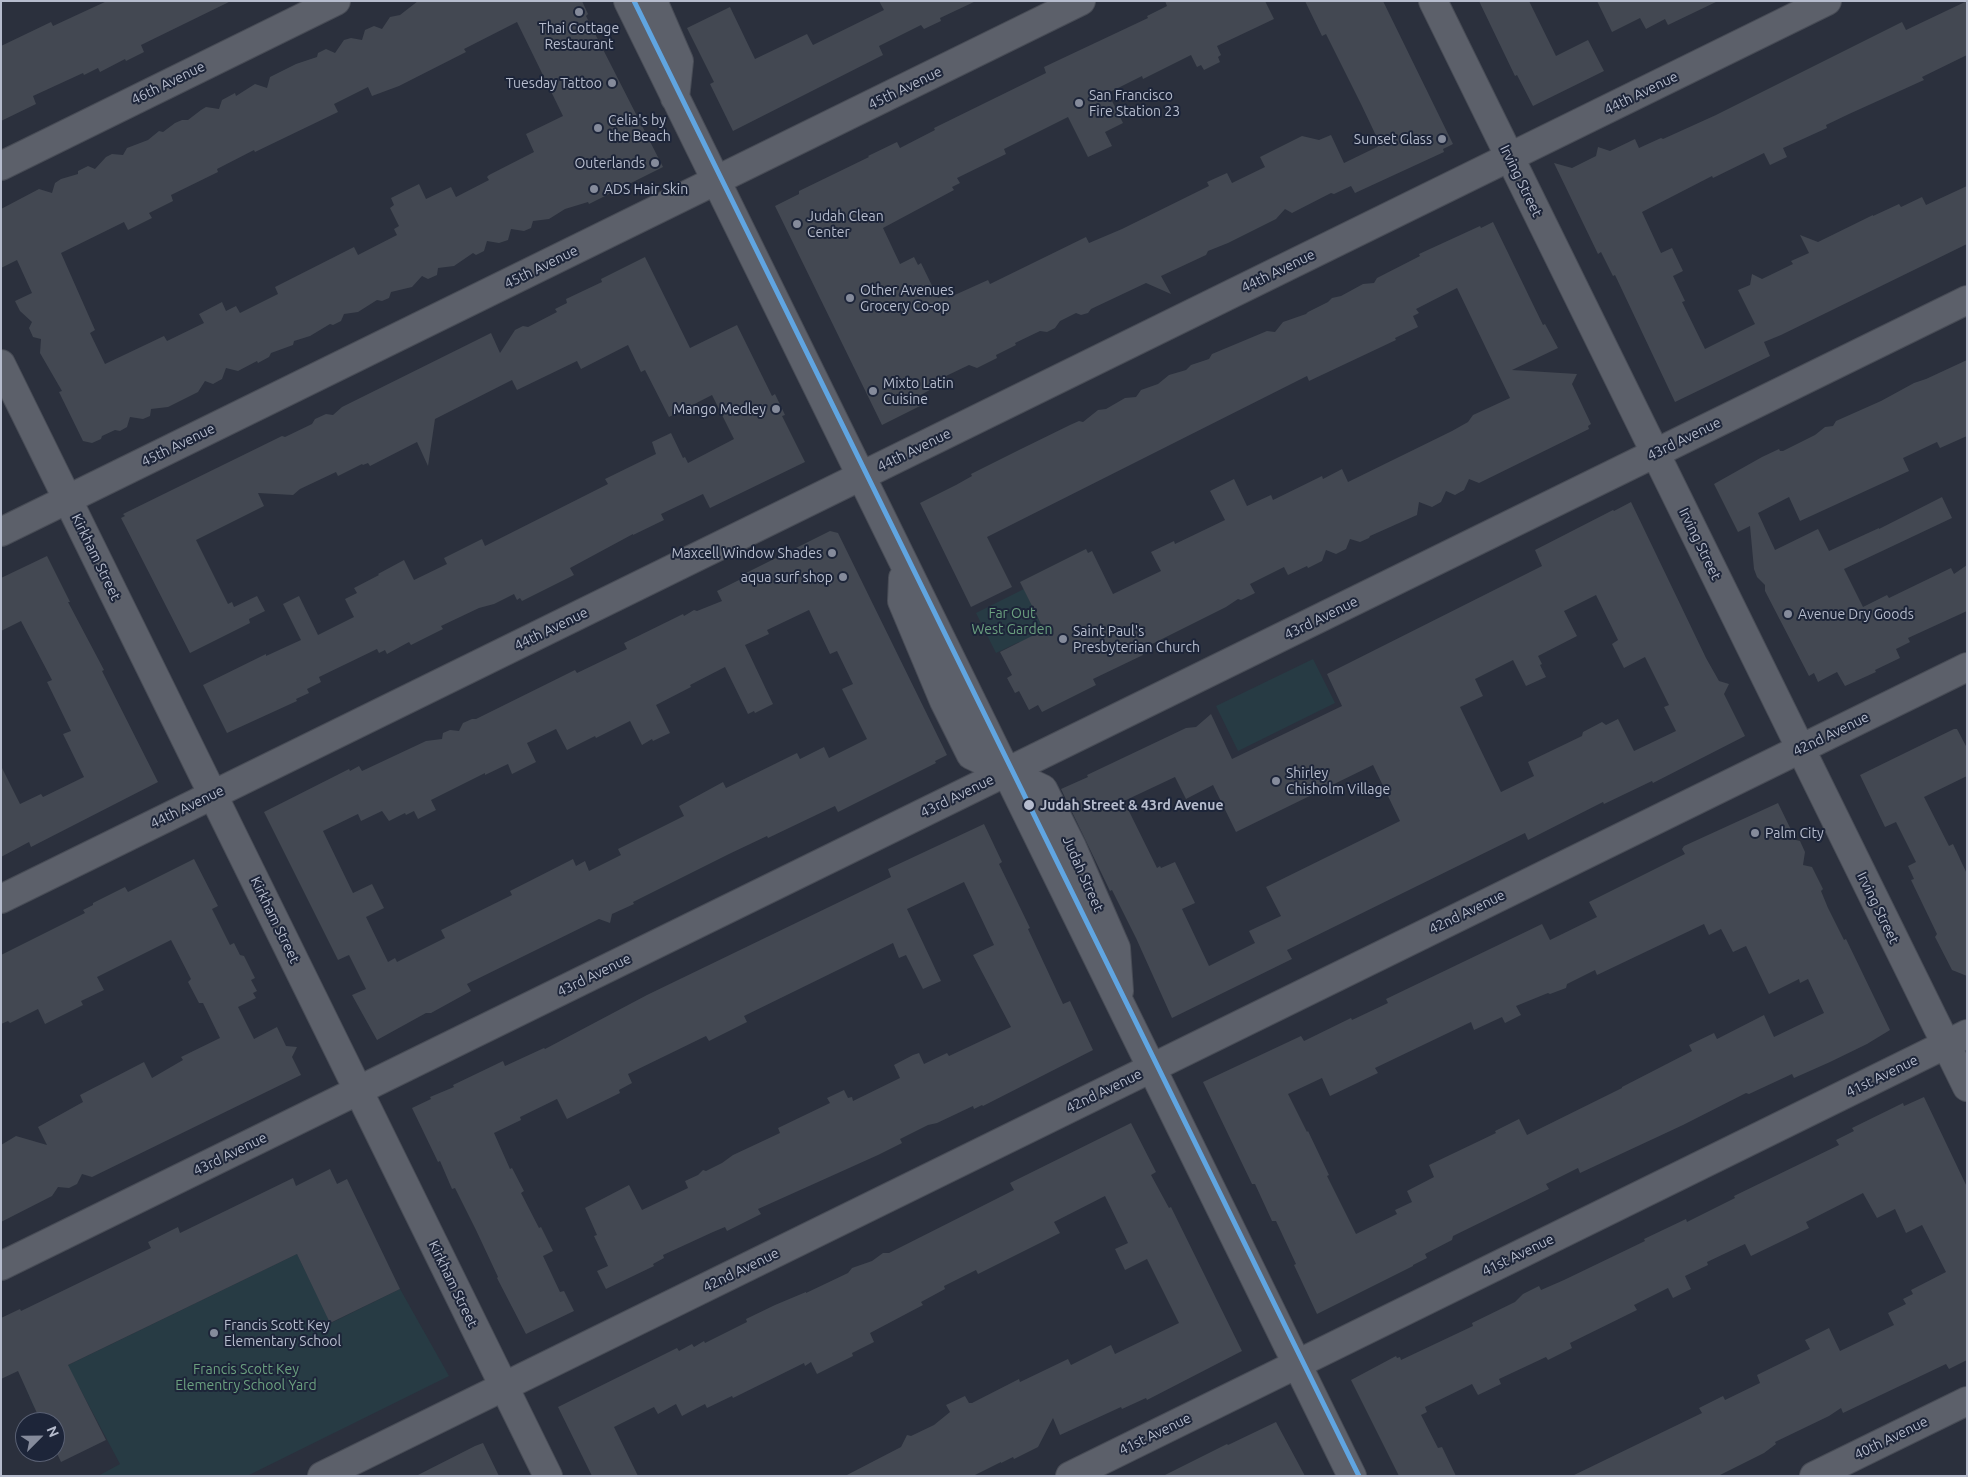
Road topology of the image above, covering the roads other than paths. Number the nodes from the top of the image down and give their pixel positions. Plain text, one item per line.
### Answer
1 (336, 1) edge
2 (628, 1) edge
3 (1081, 1) edge
4 (1433, 1) edge
5 (1827, 1) edge
6 (664, 14) edge
7 (675, 98) junction
8 (1509, 158) junction
9 (1, 166) edge
10 (716, 181) junction
11 (1967, 300) edge
12 (1, 364) edge
13 (1655, 453) junction
14 (861, 476) junction
15 (68, 499) junction
16 (1, 532) edge
17 (1967, 667) edge
18 (1800, 749) junction
19 (1007, 772) junction
20 (213, 795) junction
21 (1, 899) edge
22 (1956, 1039) edge
23 (1152, 1068) junction
24 (1967, 1087) edge
25 (358, 1091) junction
26 (1, 1266) edge
27 (1297, 1364) junction
28 (504, 1386) junction
29 (1967, 1401) edge
30 (322, 1476) edge
31 (548, 1476) edge
32 (1070, 1476) edge
33 (1352, 1476) edge
34 (1814, 1476) edge

1 - 9 street, 46th Avenue
2 - 7 street, Judah Street
3 - 10 street, 45th Avenue
4 - 8 street, Irving Street
5 - 8 street, 44th Avenue
6 - 7 street
7 - 10 street, Judah Street
8 - 13 street, Irving Street
8 - 14 street, 44th Avenue
10 - 14 street, Judah Street
10 - 15 street, 45th Avenue
11 - 13 street, 43rd Avenue
12 - 15 street, Kirkham Street
13 - 18 street, Irving Street
13 - 19 street, 43rd Avenue
14 - 19 street, Judah Street
14 - 20 street, 44th Avenue
15 - 16 street, 45th Avenue
15 - 20 street, Kirkham Street
17 - 18 street, 42nd Avenue
18 - 22 street, Irving Street
18 - 23 street, 42nd Avenue
19 - 23 street, Judah Street
19 - 25 street, 43rd Avenue
20 - 21 street, 44th Avenue
20 - 25 street, Kirkham Street
22 - 24 street, Irving Street
22 - 27 street, 41st Avenue
23 - 27 street, Judah Street
23 - 28 street, 42nd Avenue
25 - 26 street, 43rd Avenue
25 - 28 street, Kirkham Street
27 - 32 street, 41st Avenue
27 - 33 street, Judah Street
28 - 30 street, 42nd Avenue
28 - 31 street, Kirkham Street
29 - 34 street, 40th Avenue

